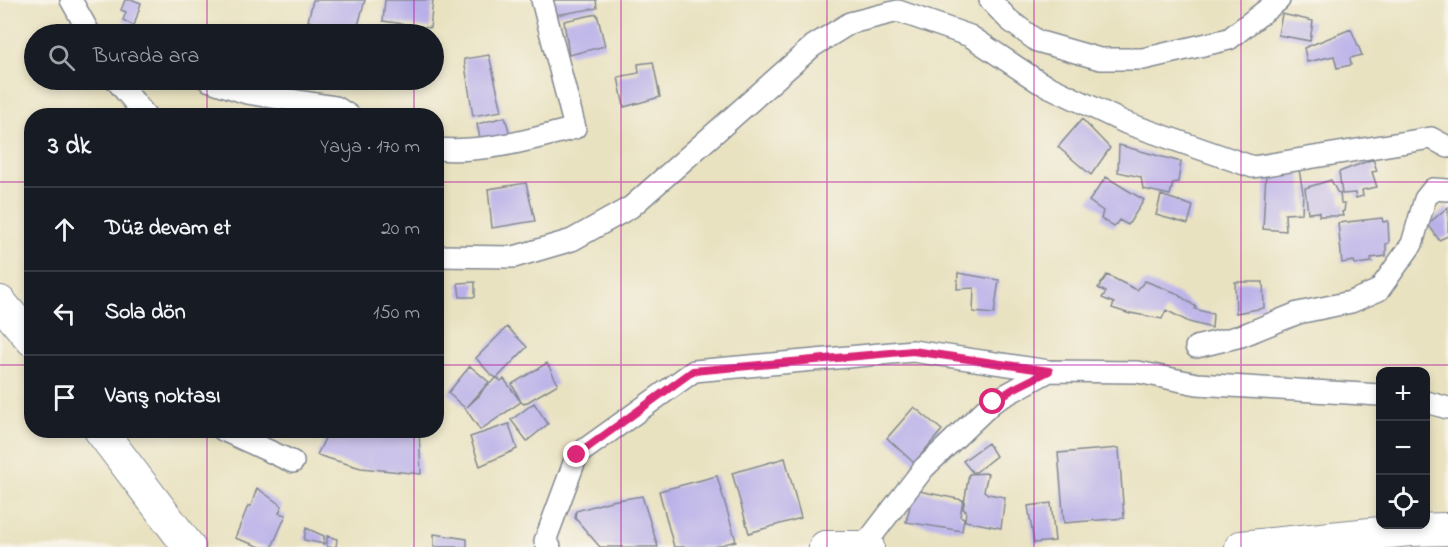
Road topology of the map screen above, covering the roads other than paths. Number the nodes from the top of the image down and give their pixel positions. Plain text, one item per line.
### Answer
1 (71, 0) edge
2 (542, 0) edge
3 (990, 0) edge
4 (1279, 0) edge
5 (922, 9) edge
6 (84, 24) edge
7 (125, 90) edge
8 (238, 90) edge
9 (140, 108) edge
10 (338, 108) edge
11 (1448, 147) edge
12 (444, 150) edge
13 (1448, 190) edge
14 (444, 256) edge
15 (0, 302) edge
16 (24, 330) edge
17 (1196, 346) dead end
18 (1049, 371) junction
19 (1376, 395) edge
20 (1430, 403) edge
21 (1448, 408) edge
22 (106, 438) edge
23 (240, 438) edge
24 (293, 462) dead end
25 (1448, 529) edge
26 (864, 546) edge
27 (189, 547) edge
28 (550, 547) edge
29 (825, 547) edge
30 (868, 547) edge
31 (1241, 547) edge

1 - 6 street
2 - 12 street
3 - 4 street
5 - 11 street
5 - 14 street
7 - 9 street
8 - 10 street
13 - 17 street
15 - 16 main road
18 - 19 street
18 - 26 street
18 - 28 street
20 - 21 street
22 - 27 main road
23 - 24 street
25 - 31 main road
26 - 29 main road
26 - 30 main road

